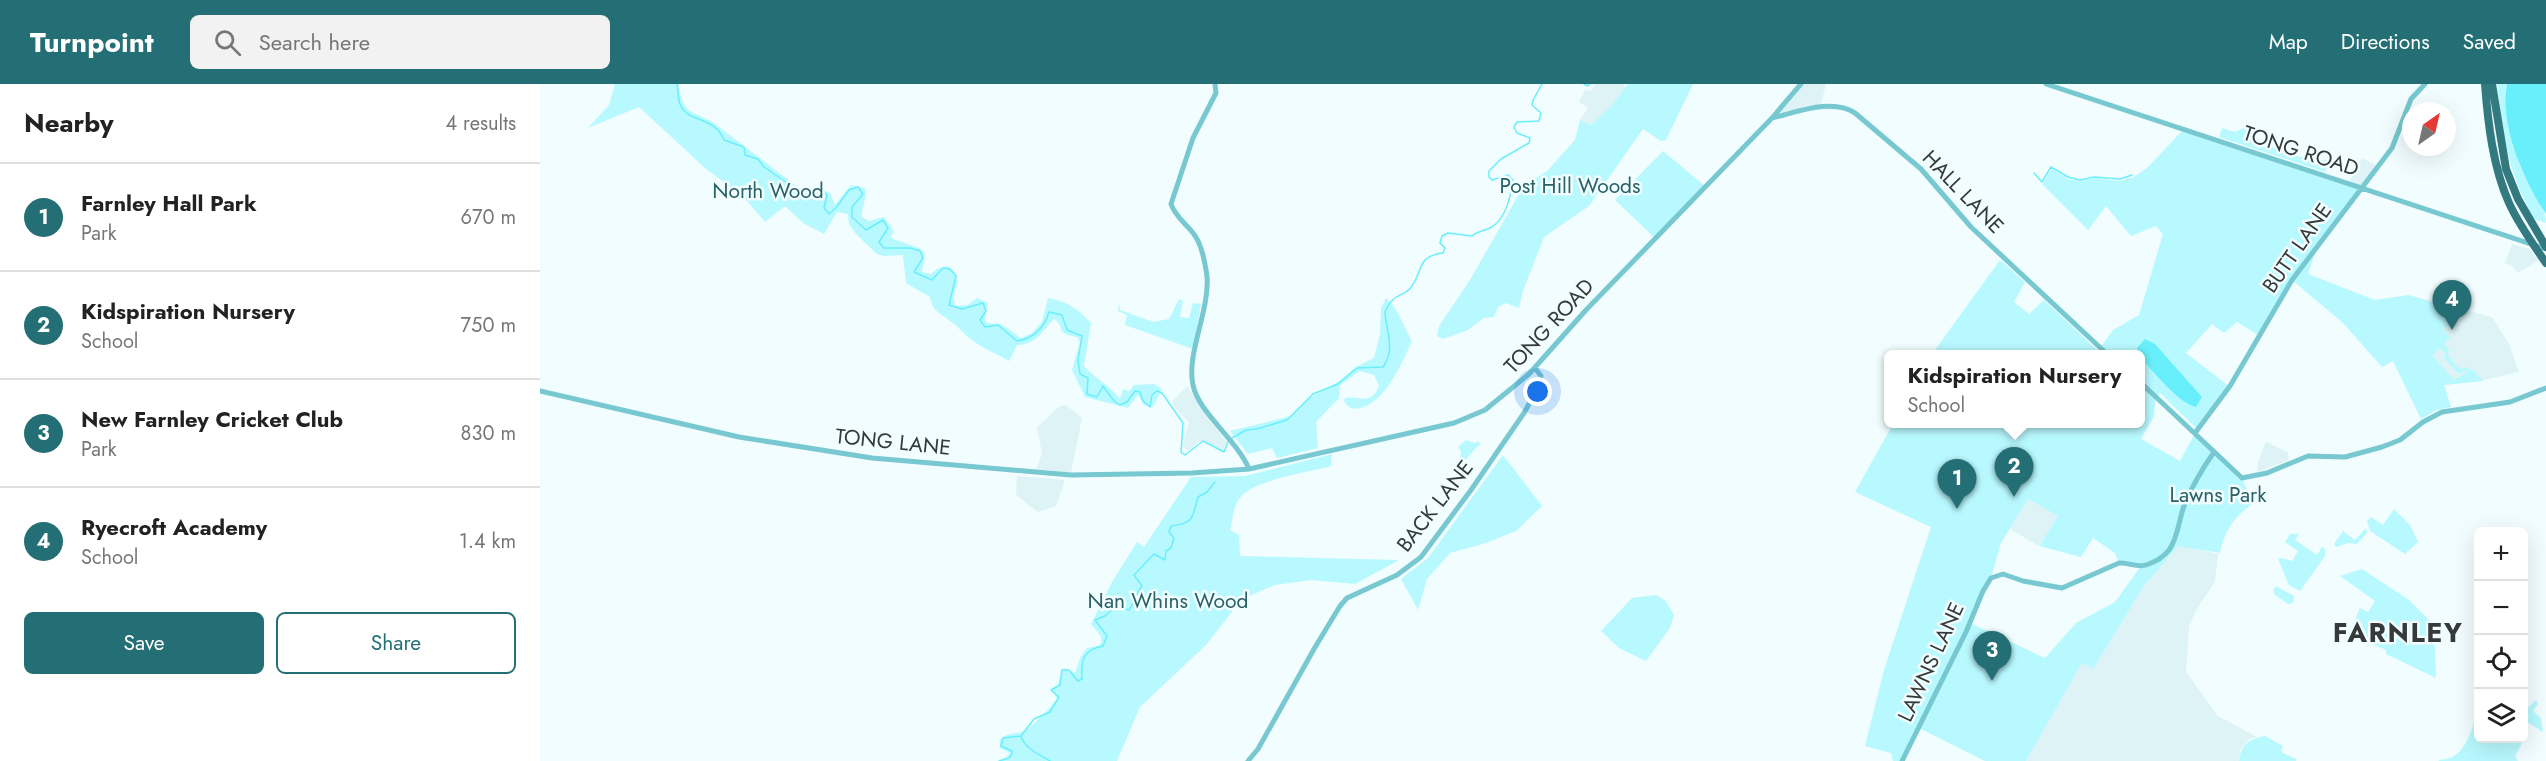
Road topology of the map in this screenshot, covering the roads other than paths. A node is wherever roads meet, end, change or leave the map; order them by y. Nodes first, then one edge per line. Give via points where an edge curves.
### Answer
1 (1215, 84) edge
2 (1801, 84) edge
3 (2046, 84) edge
4 (2425, 84) edge
5 (2485, 84) edge
6 (2492, 84) edge
7 (1772, 118) junction
8 (2363, 189) junction
9 (2533, 226) junction
10 (2524, 240) junction
11 (2546, 248) edge
12 (2546, 263) edge
13 (2103, 350) edge
14 (1535, 368) junction
15 (2145, 387) edge
16 (2546, 388) edge
17 (540, 391) edge
18 (2195, 433) junction
19 (2214, 452) junction
20 (1249, 469) junction
21 (1248, 761) edge
22 (1902, 761) edge

1 - 20 street via 1216,93 1190,145 1172,204 1196,237 1207,278 1193,387
2 - 7 street, TONG ROAD
3 - 8 street, TONG ROAD
4 - 8 street, BUTT LANE via 2412,99 2392,148
5 - 10 highway via 2498,172
6 - 9 highway via 2506,169
7 - 13 street, HALL LANE via 1831,106 1855,113 1921,169 1971,227
7 - 14 street, TONG ROAD
8 - 10 street, TONG ROAD
8 - 18 street, BUTT LANE via 2292,280 2230,387
9 - 10 highway
9 - 11 highway
10 - 11 street, TONG ROAD
10 - 12 highway
14 - 20 street, TONG ROAD via 1485,410 1454,423
14 - 21 street, BACK LANE via 1541,376 1540,384 1524,413 1458,507 1421,557 1408,568 1347,598 1340,606
15 - 18 street
16 - 19 street via 2510,402 2442,412 2400,440 2382,447 2345,457 2299,458 2267,473 2242,478
17 - 20 street, TONG LANE via 740,437 924,464 1071,475
18 - 19 street
19 - 22 street, LAWNS LANE via 2185,503 2172,545 2156,561 2141,566 2119,562 2061,588 2003,574 1991,578

